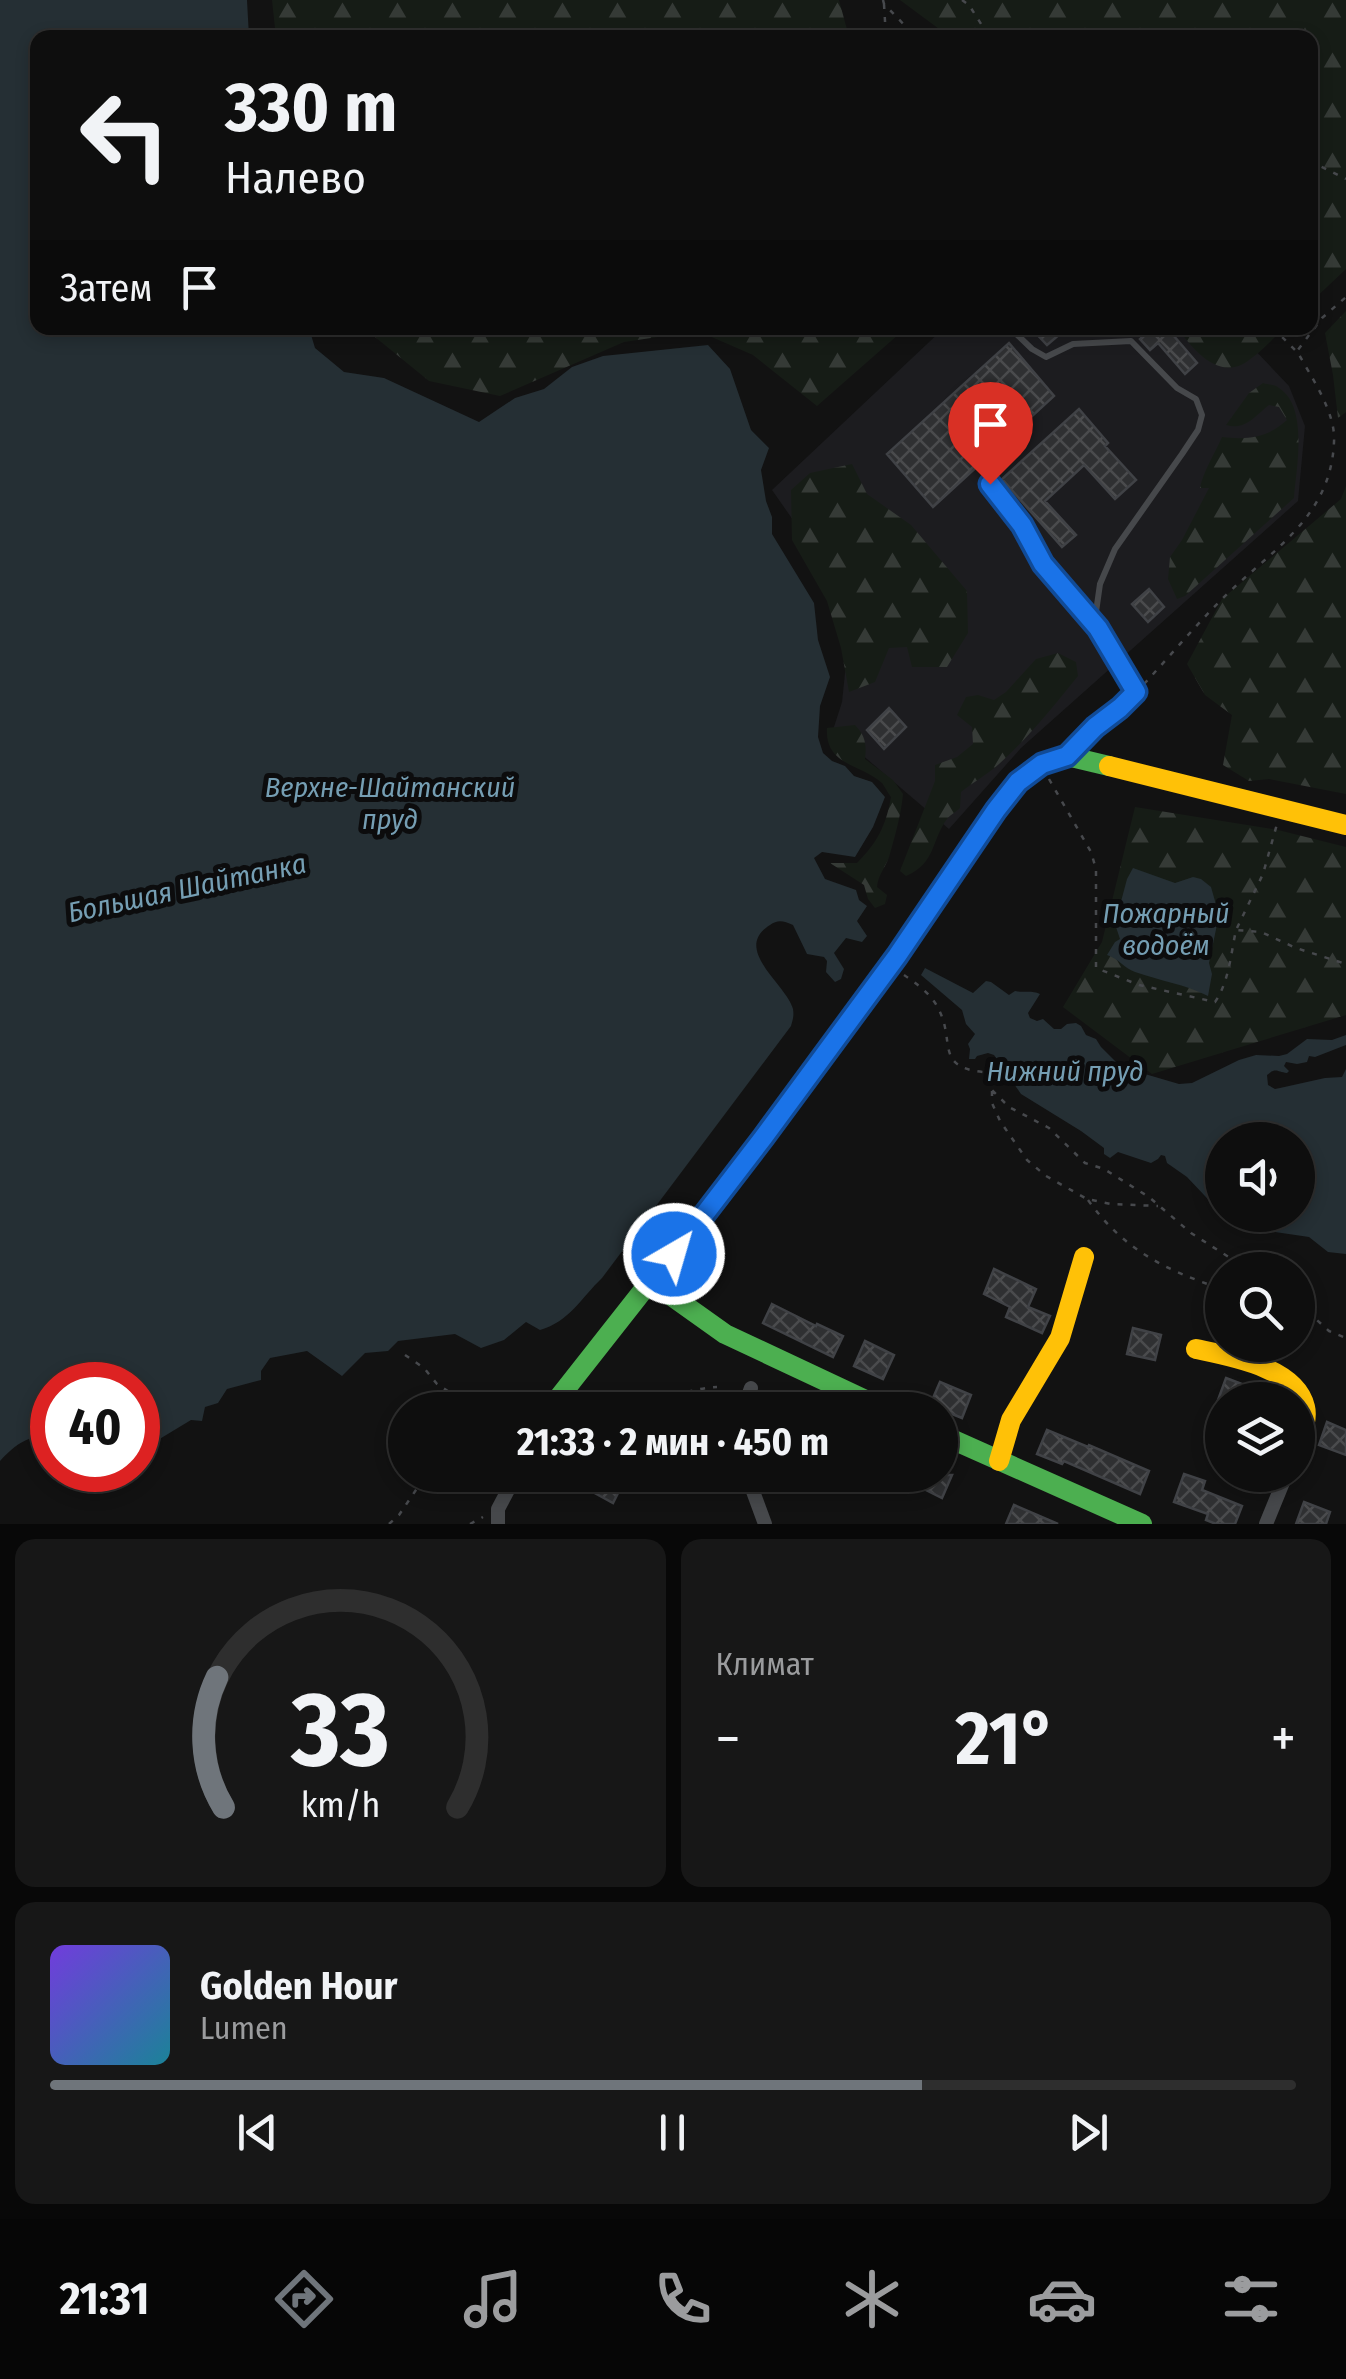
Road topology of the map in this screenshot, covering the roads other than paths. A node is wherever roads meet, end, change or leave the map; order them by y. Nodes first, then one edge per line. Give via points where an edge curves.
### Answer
1 (1017, 335) edge
2 (990, 484) dead end
3 (1098, 628) junction
4 (1067, 756) junction
5 (1346, 825) edge
6 (1084, 1257) dead end
7 (652, 1282) junction
8 (1196, 1348) dead end
9 (1290, 1382) edge
10 (751, 1388) dead end
11 (563, 1392) edge
12 (750, 1392) edge
13 (849, 1392) edge
14 (958, 1442) edge
15 (999, 1461) junction
16 (507, 1492) edge
17 (753, 1492) edge
18 (1279, 1492) edge
19 (498, 1524) edge
20 (765, 1524) edge
21 (1142, 1524) edge
22 (1266, 1524) edge

1 - 3 lane via 1046,357 1074,344 1131,342 1196,400 1202,415 1115,549 1100,584
2 - 3 lane via 1043,564
3 - 4 lane via 1136,692
4 - 5 street
4 - 7 street via 1018,782 886,972
6 - 15 street via 1060,1338 1011,1420
7 - 11 street
7 - 13 street via 725,1334
8 - 9 street via 1260,1365
10 - 12 street
14 - 15 street
15 - 21 street
16 - 19 street
17 - 20 street
18 - 22 street

